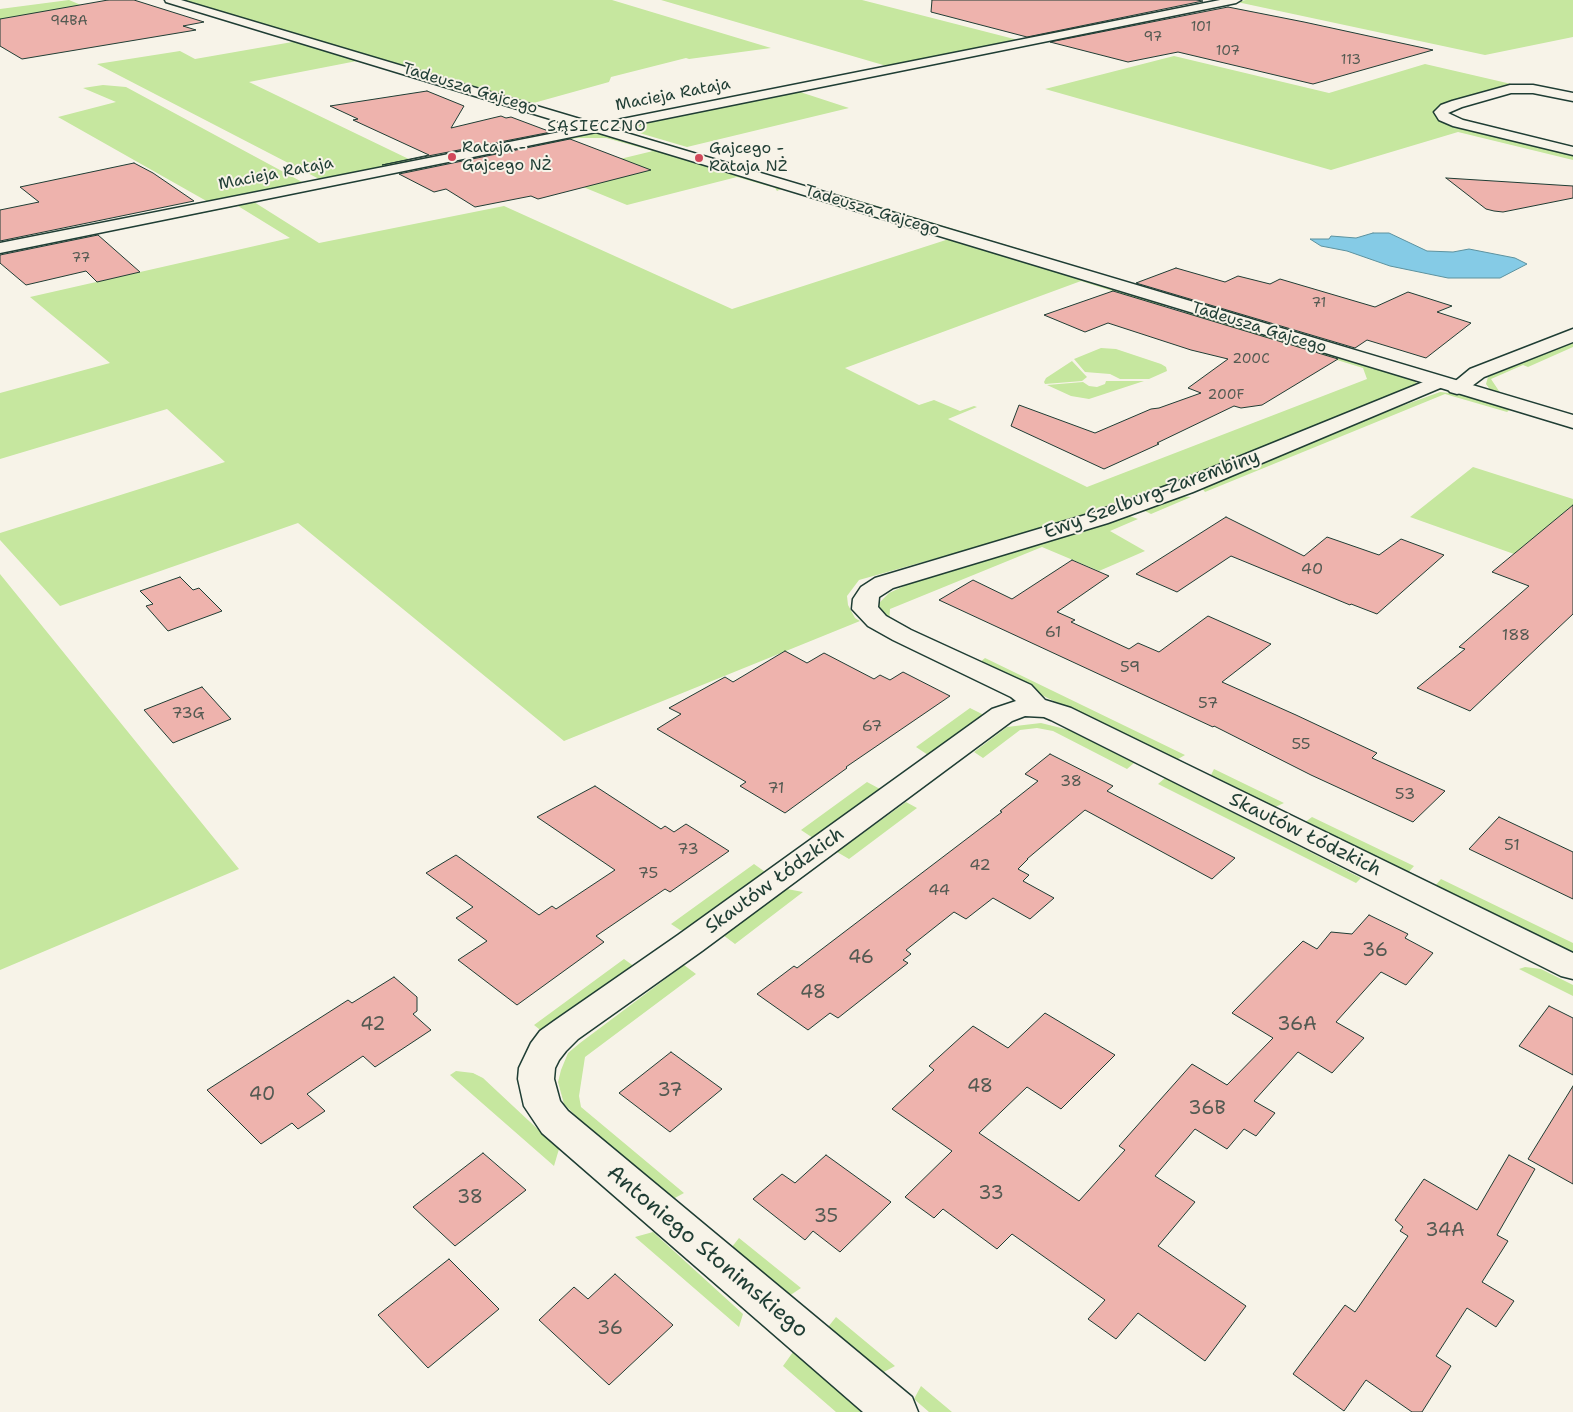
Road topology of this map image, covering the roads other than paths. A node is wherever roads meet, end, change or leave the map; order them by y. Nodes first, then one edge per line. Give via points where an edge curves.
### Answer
1 (170, 0) edge
2 (1236, 0) edge
3 (1573, 97) edge
4 (598, 128) junction
5 (1573, 151) edge
6 (0, 248) edge
7 (1573, 335) edge
8 (1448, 385) junction
9 (1573, 422) edge
10 (1036, 708) junction
11 (1573, 967) edge
12 (536, 1079) joint
13 (896, 1412) edge

1 - 4 street, Tadeusza Gajcego
2 - 4 street, Macieja Rataja
3 - 5 street via 1510,88 1441,112 1458,123
4 - 6 street, Macieja Rataja
4 - 8 street, Tadeusza Gajcego
7 - 8 street, Ewy Szelburg-Zarembiny
8 - 9 street, Tadeusza Gajcego
8 - 10 street, Ewy Szelburg-Zarembiny via 1100,518 884,583 865,599 869,616 881,624 1021,691
10 - 11 street, Skautów Łódzkich via 1061,714
10 - 12 street, Skautów Łódzkich via 1002,714 690,944 566,1030 544,1053
12 - 13 street, Antoniego Słonimskiego via 543,1106 555,1122

